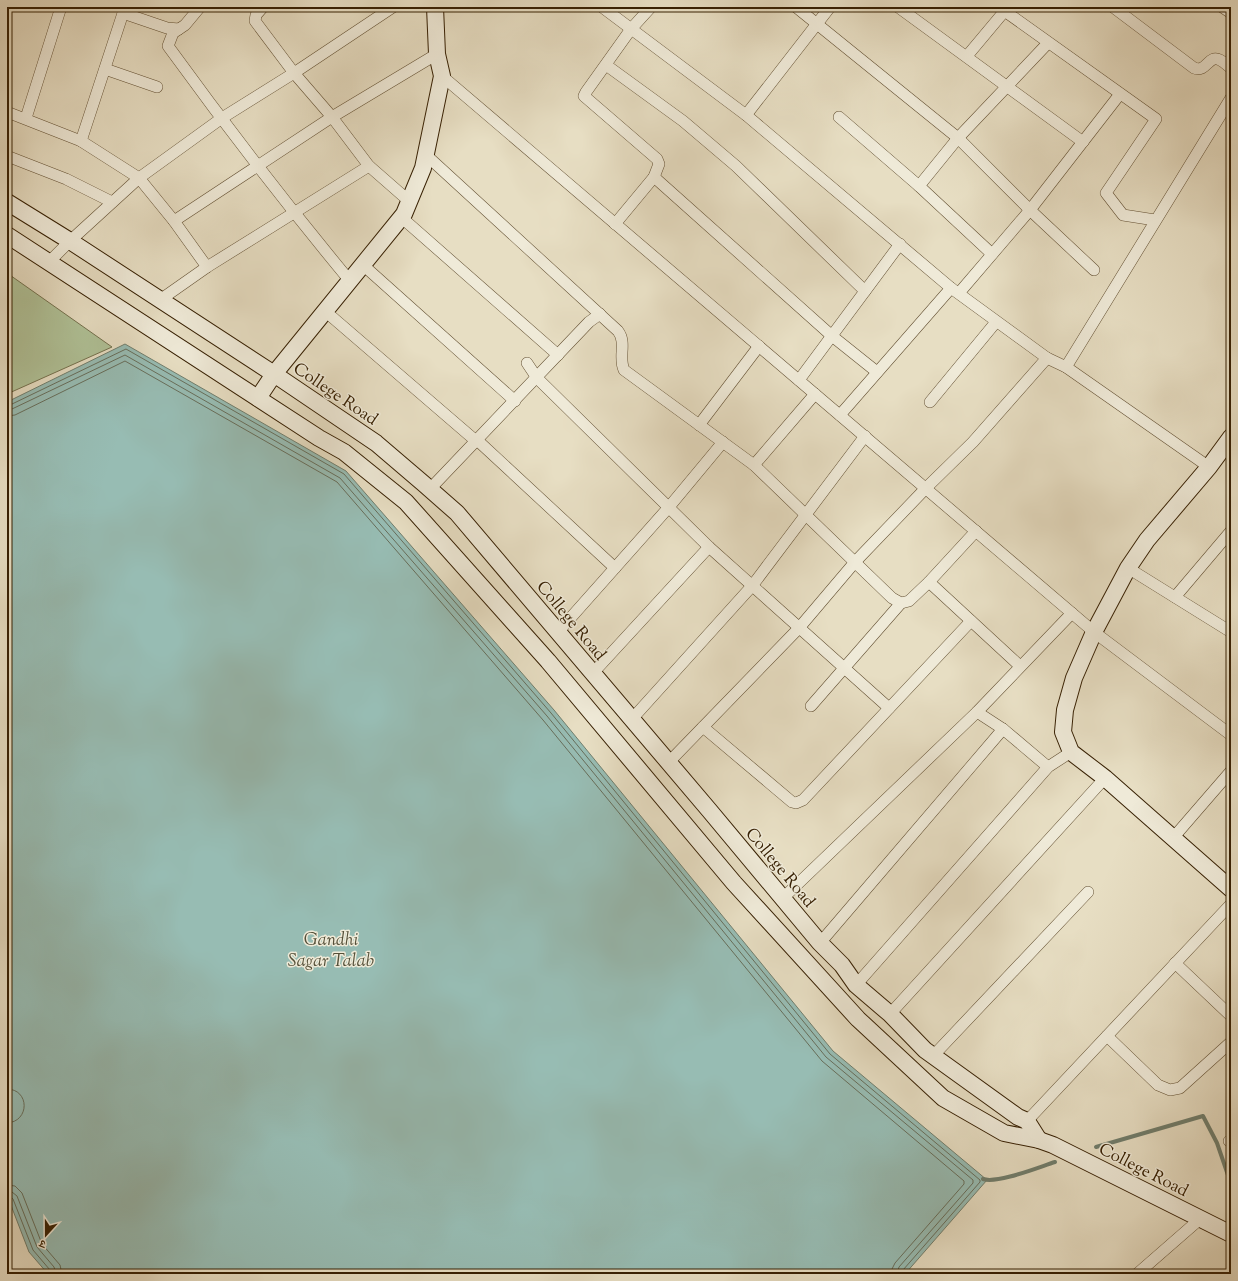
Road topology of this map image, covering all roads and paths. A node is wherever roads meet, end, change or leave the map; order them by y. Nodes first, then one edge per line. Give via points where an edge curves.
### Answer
1 (61, 7) edge
2 (200, 7) edge
3 (263, 7) edge
4 (393, 7) edge
5 (435, 7) edge
6 (602, 7) edge
7 (651, 7) edge
8 (796, 7) edge
9 (830, 7) edge
10 (898, 7) edge
11 (1114, 7) edge
12 (1222, 7) edge
13 (1004, 8) edge
14 (124, 10) edge
15 (1231, 13) edge
16 (817, 24) junction
17 (180, 29) junction
18 (631, 29) junction
19 (1048, 43) junction
20 (437, 54) junction
21 (967, 56) junction
22 (606, 65) junction
23 (1231, 68) edge
24 (104, 69) junction
25 (294, 73) junction
26 (442, 76) junction
27 (1007, 86) junction
28 (157, 87) dead end
29 (1120, 94) junction
30 (1231, 98) edge
31 (7, 112) edge
32 (746, 115) junction
33 (332, 117) junction
34 (839, 117) dead end
35 (26, 118) junction
36 (222, 118) junction
37 (958, 138) junction
38 (81, 141) junction
39 (1083, 142) junction
40 (426, 155) junction
41 (7, 156) edge
42 (258, 166) junction
43 (369, 166) junction
44 (654, 177) junction
45 (139, 178) junction
46 (919, 186) junction
47 (409, 201) junction
48 (7, 202) edge
49 (112, 202) junction
50 (1030, 210) junction
51 (294, 213) junction
52 (401, 218) junction
53 (1155, 220) junction
54 (174, 221) junction
55 (616, 224) junction
56 (7, 235) edge
57 (70, 241) junction
58 (900, 244) junction
59 (992, 254) junction
60 (49, 262) junction
61 (363, 265) junction
62 (207, 267) junction
63 (1094, 270) dead end
64 (350, 282) junction
65 (955, 290) junction
66 (865, 291) junction
67 (160, 300) junction
68 (600, 314) junction
69 (332, 316) dead end
70 (996, 322) junction
71 (832, 336) junction
72 (759, 346) junction
73 (558, 355) junction
74 (1047, 358) junction
75 (527, 363) dead end
76 (1066, 367) junction
77 (877, 372) junction
78 (274, 374) junction
79 (537, 378) junction
80 (799, 380) junction
81 (816, 394) junction
82 (258, 398) junction
83 (515, 401) junction
84 (930, 402) dead end
85 (840, 415) junction
86 (699, 425) junction
87 (865, 436) junction
88 (1231, 437) edge
89 (477, 440) junction
90 (723, 442) junction
91 (754, 465) junction
92 (1209, 467) junction
93 (926, 488) junction
94 (430, 489) junction
95 (669, 507) junction
96 (806, 515) junction
97 (976, 531) junction
98 (1231, 531) edge
99 (709, 547) junction
100 (855, 562) junction
101 (615, 568) junction
102 (1128, 568) junction
103 (929, 582) junction
104 (752, 586) junction
105 (1175, 597) junction
106 (901, 604) junction
107 (1072, 613) junction
108 (971, 621) junction
109 (799, 628) junction
110 (558, 632) junction
111 (1094, 632) junction
112 (1231, 632) edge
113 (1020, 666) junction
114 (844, 669) junction
115 (593, 673) junction
116 (811, 706) dead end
117 (889, 708) junction
118 (976, 712) junction
119 (632, 719) junction
120 (703, 727) junction
121 (1003, 729) junction
122 (1231, 735) edge
123 (1071, 752) junction
124 (669, 762) junction
125 (1048, 767) junction
126 (1231, 772) edge
127 (1105, 778) junction
128 (1173, 838) junction
129 (1231, 889) edge
130 (1088, 892) dead end
131 (782, 899) junction
132 (1231, 904) edge
133 (820, 943) junction
134 (1175, 963) junction
135 (856, 985) junction
136 (890, 1014) junction
137 (1231, 1016) edge
138 (1107, 1036) junction
139 (1231, 1042) edge
140 (933, 1056) junction
141 (1027, 1121) junction
142 (1039, 1140) junction
143 (1200, 1219) junction
144 (1231, 1234) edge
145 (1137, 1274) edge

1 - 35 street
2 - 17 street
3 - 25 street via 256,15 255,21
4 - 25 street
5 - 20 main road
6 - 18 street
7 - 18 street
8 - 16 street
9 - 16 street
10 - 21 street
11 - 23 street via 1194,68 1202,69 1215,59
12 - 15 street
13 - 19 street
13 - 21 street
14 - 17 street via 167,28
14 - 24 street
16 - 32 street
16 - 37 street
17 - 36 street via 173,33 168,46
18 - 22 street
18 - 32 street
19 - 27 street
19 - 29 street
20 - 26 main road
20 - 33 street
21 - 27 street
22 - 44 street via 584,96 657,159 659,164
22 - 66 street via 683,121 736,166
24 - 28 street
24 - 38 street
25 - 33 street
25 - 36 street
26 - 40 main road
26 - 55 street
27 - 37 street
27 - 39 street
29 - 39 street
29 - 53 street via 1156,119 1106,193 1123,214
30 - 53 street
31 - 35 street
32 - 58 street
33 - 42 street
33 - 43 street
34 - 46 street
35 - 38 street
36 - 42 street
36 - 45 street
37 - 46 street
37 - 50 street
38 - 45 street
39 - 50 street
40 - 47 main road
40 - 68 street
41 - 49 street via 66,179
42 - 51 street
42 - 54 street
43 - 47 street
43 - 51 street
44 - 55 street
44 - 71 street
45 - 49 street
45 - 54 street
46 - 59 street
47 - 52 main road
48 - 57 main road, College Road
49 - 57 street
50 - 59 street
50 - 63 street
51 - 62 street
51 - 64 street
52 - 61 main road
52 - 73 street
53 - 76 street
54 - 62 street
55 - 72 street
56 - 60 main road, College Road
57 - 60 street
57 - 67 main road, College Road
58 - 65 street
58 - 66 street
59 - 65 street
60 - 82 main road, College Road
61 - 64 main road
61 - 83 street
62 - 67 street
64 - 78 main road
65 - 70 street
65 - 77 street
66 - 71 street
67 - 78 main road, College Road
68 - 73 street
68 - 86 street via 621,334 621,364 624,370
69 - 89 street
70 - 74 street
70 - 84 street
71 - 77 street
71 - 80 street
72 - 80 street
72 - 86 street
73 - 79 street
74 - 76 street
74 - 93 street via 973,442
75 - 79 street
76 - 92 street
77 - 85 street
78 - 82 main road
78 - 94 main road, College Road via 376,443
79 - 83 street
79 - 95 street
80 - 81 street
81 - 85 street
81 - 91 street
82 - 142 main road, College Road via 344,452 406,502 548,661 734,883 858,1018 943,1098 1004,1133
83 - 89 street
85 - 87 street
86 - 90 street
87 - 93 street
87 - 96 street
88 - 92 main road
89 - 94 street
89 - 101 street
90 - 91 street
90 - 95 street
91 - 96 street
92 - 102 main road via 1147,540
93 - 97 street
93 - 100 street
94 - 110 main road, College Road via 457,513
95 - 99 street
95 - 101 street
96 - 100 street
96 - 104 street
97 - 103 street
97 - 107 street
98 - 105 street
99 - 104 street
99 - 115 street
100 - 106 street
100 - 109 street
101 - 110 street
102 - 105 street
102 - 111 main road
103 - 106 street via 909,601
103 - 108 street
104 - 109 street
104 - 119 street
105 - 112 street
106 - 114 street
107 - 111 street
107 - 113 street
108 - 113 street
108 - 117 street
109 - 114 street
109 - 120 street
110 - 115 main road, College Road
111 - 122 street
111 - 123 main road via 1074,678 1065,710 1063,732
113 - 118 street
114 - 116 street
114 - 117 street
115 - 119 main road, College Road
117 - 120 street via 803,800 796,803
118 - 121 street
118 - 131 street
119 - 124 main road, College Road
120 - 124 street
121 - 125 street
121 - 133 street
123 - 125 street
123 - 127 main road
124 - 131 main road, College Road
125 - 135 street
126 - 128 street
127 - 128 main road
127 - 136 street
128 - 129 main road
130 - 140 street
131 - 133 main road, College Road
132 - 134 street
133 - 135 main road, College Road via 842,965
134 - 137 street
134 - 138 street
135 - 136 main road, College Road
136 - 140 main road, College Road
138 - 139 street via 1158,1085 1170,1090 1180,1088
138 - 141 street
140 - 141 main road, College Road
141 - 142 main road, College Road
142 - 143 main road, College Road
143 - 144 main road, College Road
143 - 145 street

